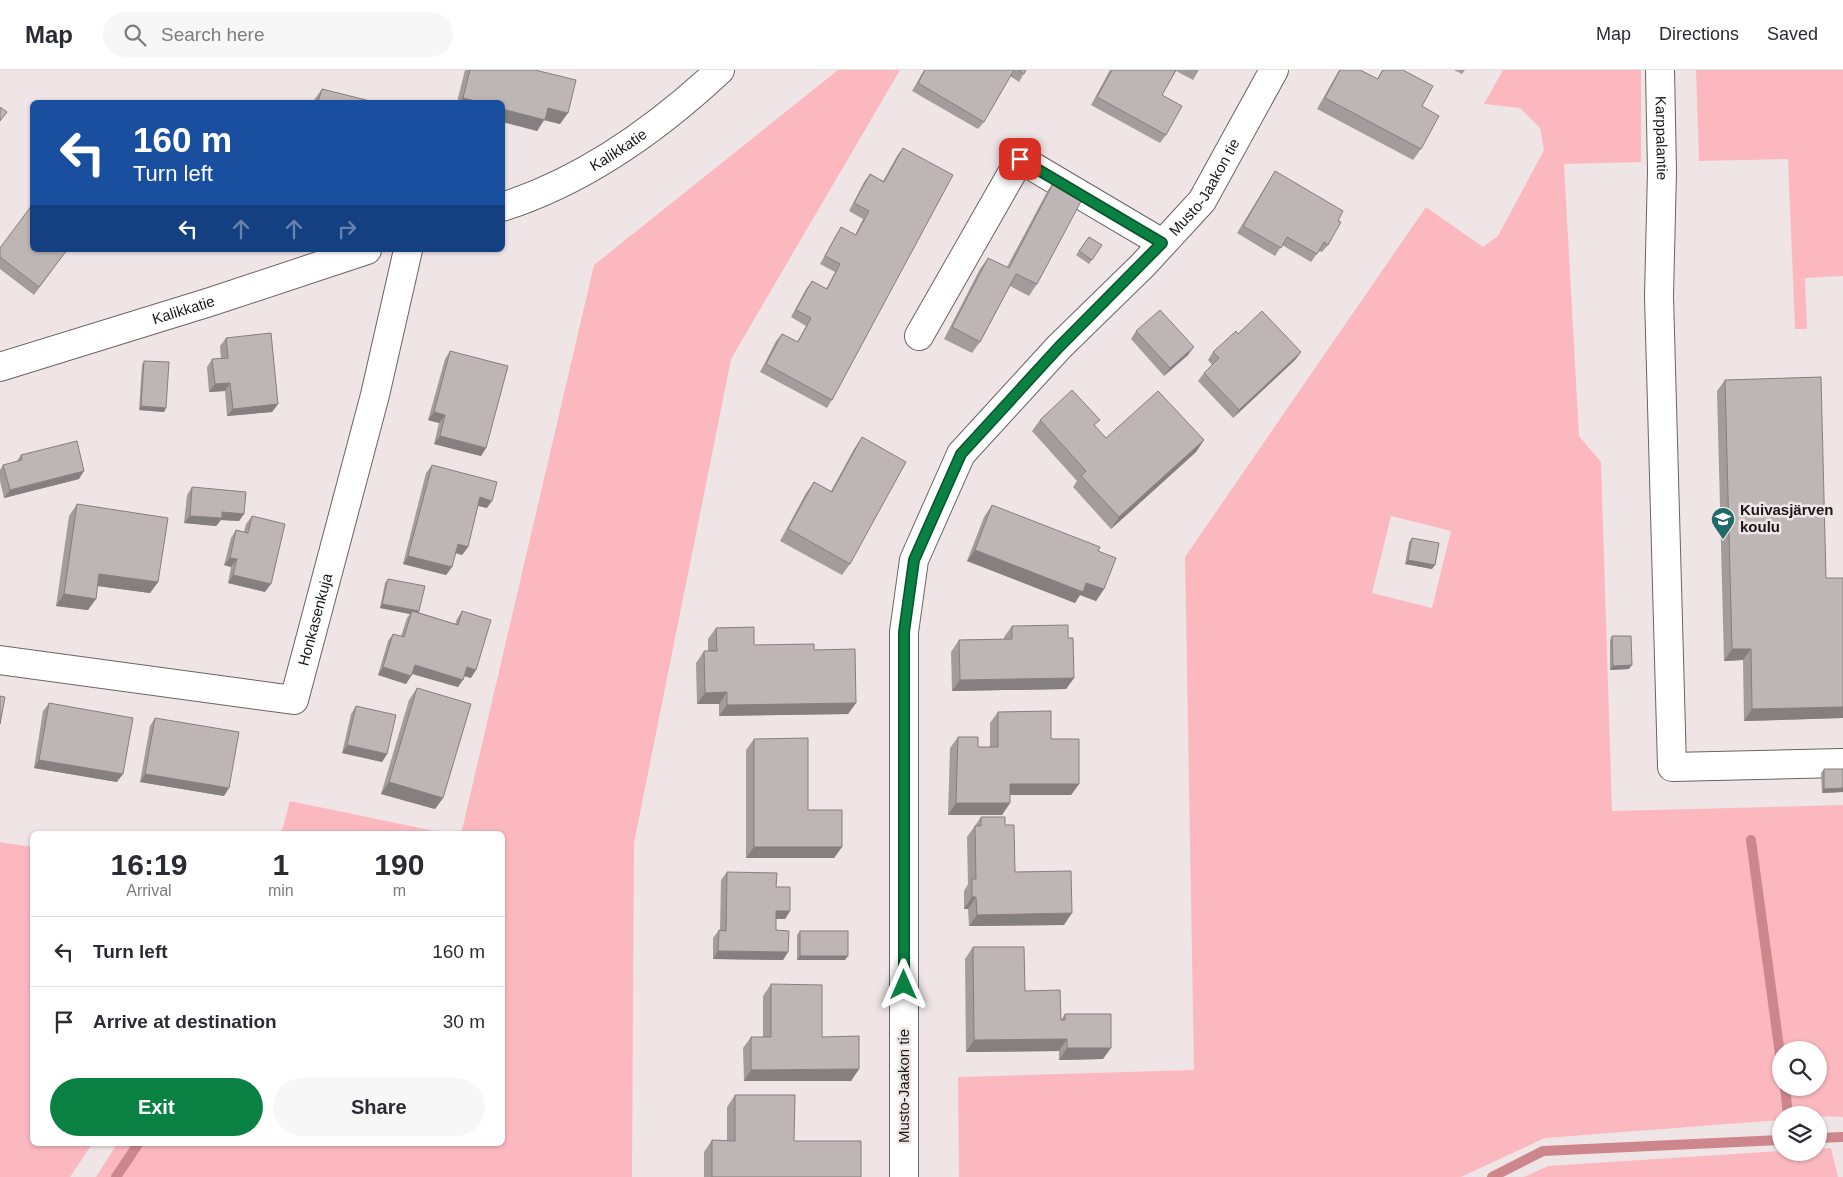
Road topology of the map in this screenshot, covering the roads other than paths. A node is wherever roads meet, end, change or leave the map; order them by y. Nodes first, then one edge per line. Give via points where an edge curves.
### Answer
1 (720, 70) edge
2 (1274, 70) edge
3 (1660, 70) edge
4 (505, 206) edge
5 (1162, 243) junction
6 (361, 252) edge
7 (408, 252) edge
8 (919, 336) dead end
9 (0, 367) edge
10 (0, 660) edge
11 (1841, 763) dead end
12 (904, 1177) edge

1 - 4 street, Kalikkatie via 686,102 604,161 529,199
2 - 5 street, Musto-Jaakon tie via 1202,200
3 - 11 street, Karppalantie via 1659,296 1672,767
5 - 8 street via 1020,159
5 - 12 street, Musto-Jaakon tie via 1059,347 961,454 914,560 904,632
6 - 9 street, Kalikkatie
7 - 10 street, Honkasenkuja via 375,395 294,700

